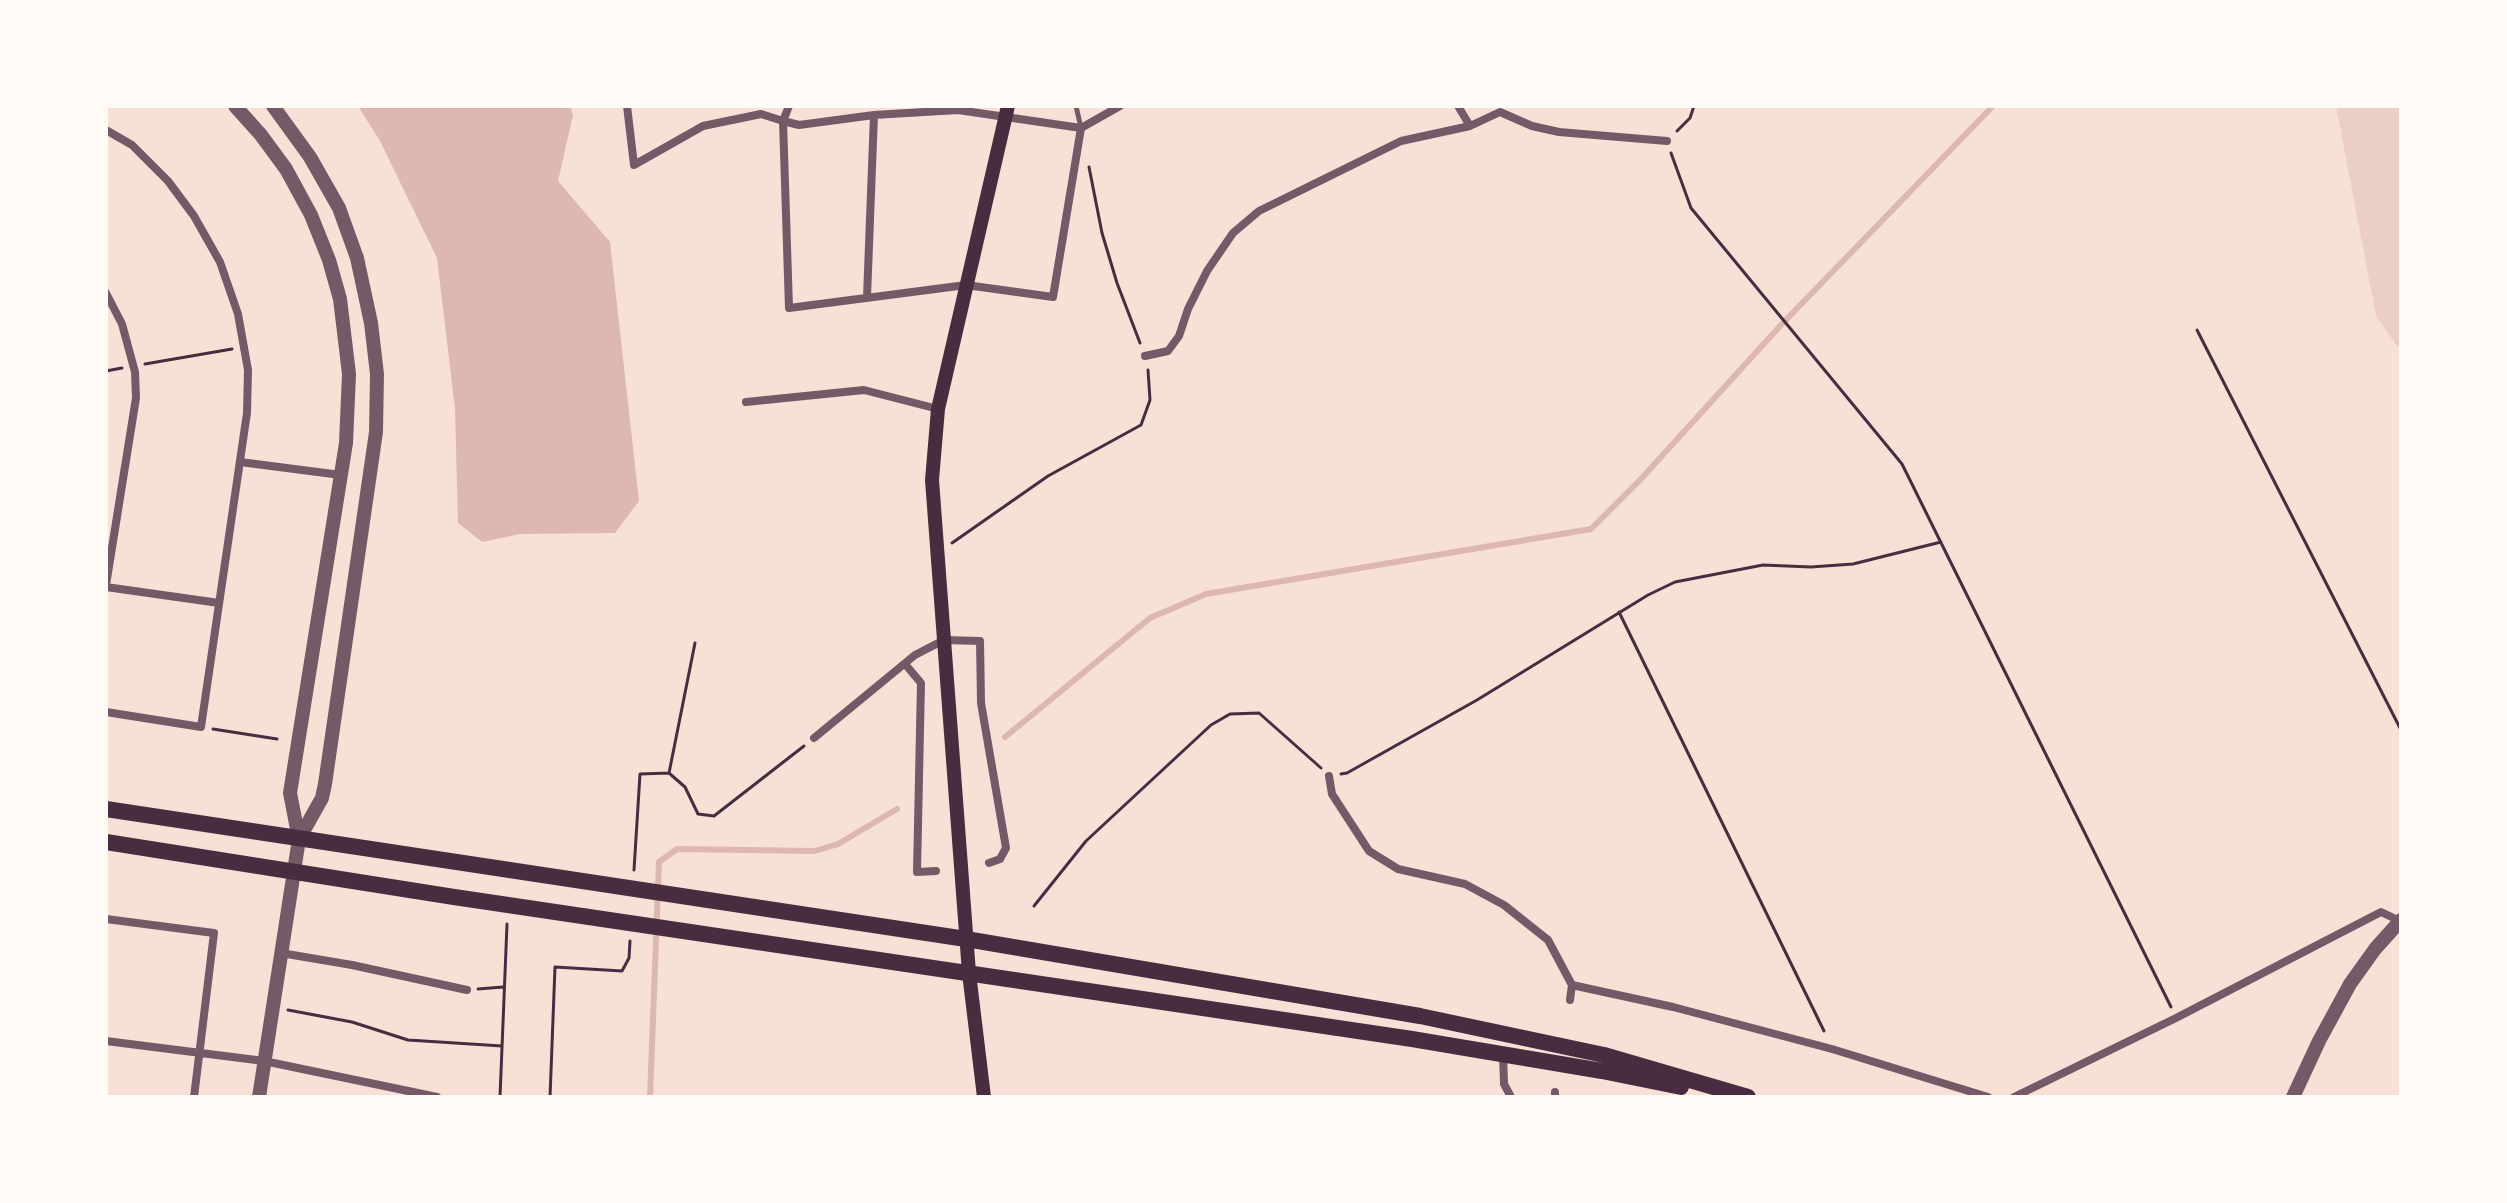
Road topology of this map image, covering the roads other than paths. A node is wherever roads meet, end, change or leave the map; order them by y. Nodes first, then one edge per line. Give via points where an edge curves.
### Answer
1 (235, 106) edge
2 (273, 106) edge
3 (627, 106) edge
4 (789, 106) edge
5 (1076, 106) edge
6 (1120, 106) edge
7 (1458, 106) edge
8 (926, 109) edge
9 (1503, 109) edge
10 (1007, 111) edge
11 (874, 115) junction
12 (783, 121) junction
13 (1470, 126) junction
14 (1081, 128) junction
15 (106, 130) edge
16 (1667, 141) road end
17 (966, 285) junction
18 (106, 293) edge
19 (867, 297) junction
20 (1145, 356) road end
21 (746, 402) dead end
22 (938, 409) junction
23 (240, 462) junction
24 (341, 475) junction
25 (106, 586) edge
26 (219, 603) junction
27 (944, 640) junction
28 (905, 664) junction
29 (106, 712) edge
30 (814, 738) road end
31 (1329, 776) road end
32 (106, 809) edge
33 (299, 839) junction
34 (106, 842) edge
35 (989, 863) dead end
36 (294, 870) junction
37 (936, 871) dead end
38 (106, 919) edge
39 (2400, 920) edge
40 (966, 939) junction
41 (281, 953) junction
42 (969, 973) junction
43 (1572, 985) junction
44 (467, 990) road end
45 (1570, 1000) dead end
46 (106, 1041) edge
47 (198, 1052) junction
48 (1503, 1053) junction
49 (264, 1061) junction
50 (194, 1097) edge
51 (259, 1097) edge
52 (437, 1097) edge
53 (984, 1097) edge
54 (1511, 1097) edge
55 (1727, 1097) edge
56 (1748, 1097) edge
57 (1988, 1097) edge
58 (2014, 1097) edge
59 (2293, 1097) edge

1 - 24 street via 286,169 329,260 340,299 349,374
2 - 33 street via 339,208 360,271 377,374 376,432 325,784
3 - 12 street via 634,165 703,126 761,114
4 - 12 street
5 - 14 lane
6 - 14 street
7 - 13 street
8 - 10 street
8 - 11 street
9 - 13 street
9 - 16 street via 1532,126 1559,132
10 - 14 street
10 - 17 main road
11 - 12 street via 799,125
11 - 19 street
12 - 19 street via 789,308
13 - 20 street via 1401,141 1259,211 1233,233 1207,271 1168,351
14 - 17 street via 1053,297
15 - 23 street via 132,145 168,181 220,262 238,314 248,370
17 - 19 street
17 - 22 main road
18 - 25 street via 122,324 136,398
21 - 22 street via 864,390
22 - 27 main road via 932,480
23 - 24 street
23 - 26 street
24 - 33 street via 290,793
25 - 26 street
26 - 29 street via 201,727
27 - 28 street
27 - 35 street via 980,641 981,703 1006,848 1000,859
27 - 40 main road
28 - 30 street
28 - 37 street via 921,683 917,872
31 - 43 street via 1332,794 1369,851 1398,869 1465,884 1504,905 1548,940
32 - 33 main road
33 - 36 street
33 - 40 main road
34 - 36 main road
36 - 41 street
36 - 42 main road
38 - 47 street via 214,933
39 - 58 street via 2381,912
39 - 59 street via 2350,984
40 - 42 main road
40 - 56 main road via 1420,1016 1604,1055
41 - 44 street
41 - 49 street
42 - 48 main road
42 - 53 main road
43 - 45 street
43 - 57 street via 1832,1049
46 - 47 street
47 - 49 street
47 - 50 street
48 - 54 street via 1504,1084
48 - 55 main road
49 - 51 street
49 - 52 street

